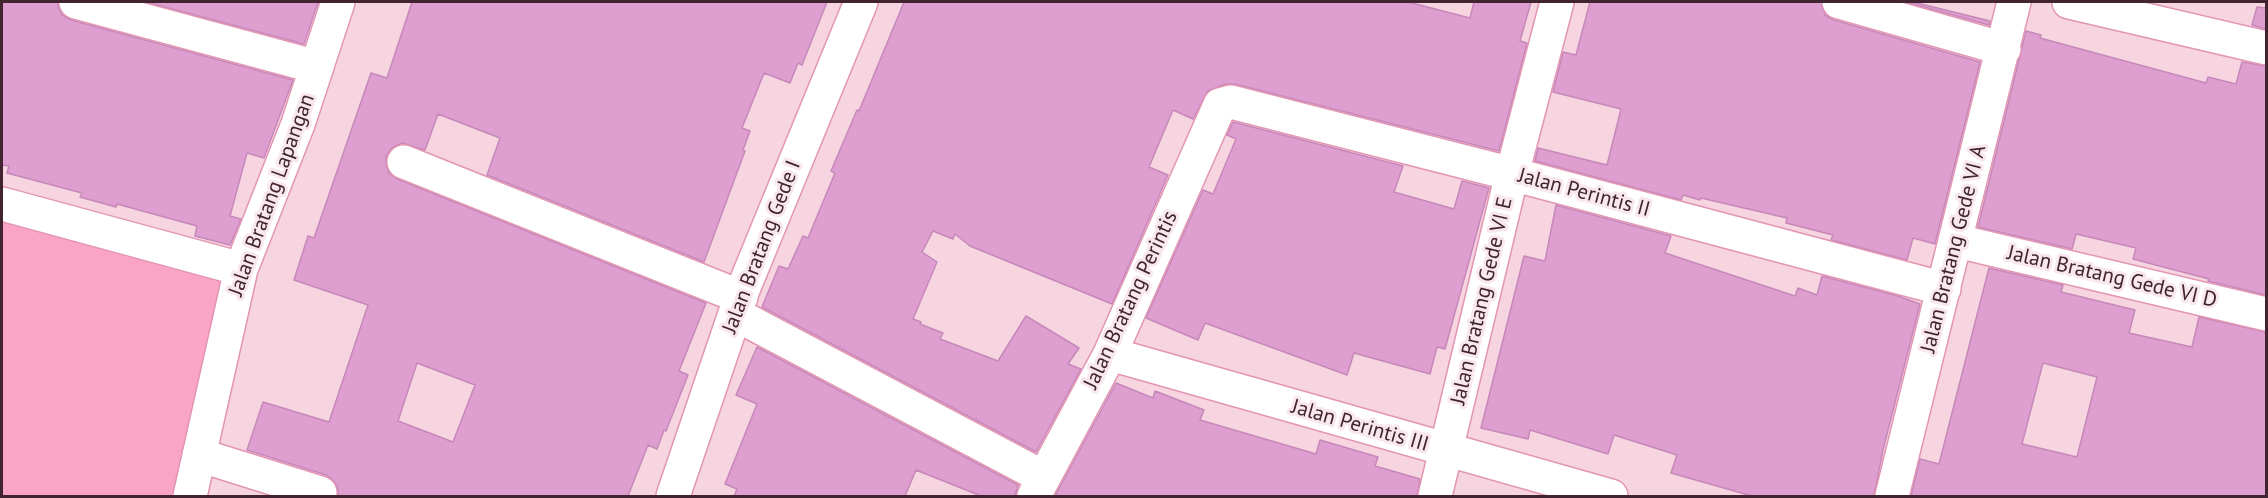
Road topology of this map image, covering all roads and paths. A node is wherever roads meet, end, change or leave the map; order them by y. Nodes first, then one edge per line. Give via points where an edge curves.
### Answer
1 (76, 2) edge
2 (338, 2) edge
3 (861, 2) edge
4 (1557, 2) edge
5 (1839, 2) edge
6 (2014, 2) edge
7 (2069, 2) edge
8 (2266, 48) edge
9 (2004, 49) junction
10 (316, 67) junction
11 (1224, 103) joint
12 (404, 162) dead end
13 (1512, 174) junction
14 (2, 204) edge
15 (1957, 240) junction
16 (241, 269) junction
17 (1944, 289) junction
18 (738, 305) junction
19 (2266, 314) edge
20 (1110, 354) junction
21 (1447, 451) junction
22 (199, 455) junction
23 (1038, 487) edge
24 (320, 493) dead end
25 (190, 496) edge
26 (673, 496) edge
27 (1435, 496) edge
28 (1611, 496) edge
29 (1893, 496) edge

1 - 10 street
2 - 10 street, Jalan Bratang Lapangan
3 - 18 street, Jalan Bratang Gede I
4 - 13 street, Jalan Bratang Gede VI E
5 - 9 street
6 - 9 street, Jalan Bratang Gede VI A
7 - 8 street
9 - 15 street, Jalan Bratang Gede VI A
10 - 16 street, Jalan Bratang Lapangan
11 - 13 street, Jalan Perintis II
11 - 20 street, Jalan Bratang Perintis
12 - 18 street
13 - 17 street, Jalan Perintis II
13 - 21 street, Jalan Bratang Gede VI E
14 - 16 street
15 - 17 street, Jalan Bratang Gede VI A
15 - 19 street, Jalan Bratang Gede VI D
16 - 22 street, Jalan Bratang Lapangan
17 - 29 street, Jalan Bratang Gede VI A
18 - 23 street
18 - 26 street, Jalan Bratang Gede I
20 - 21 street, Jalan Perintis III
20 - 23 street, Jalan Bratang Perintis
21 - 27 street, Jalan Bratang Gede VI E
21 - 28 street, Jalan Perintis III
22 - 24 street
22 - 25 street, Jalan Bratang Lapangan

